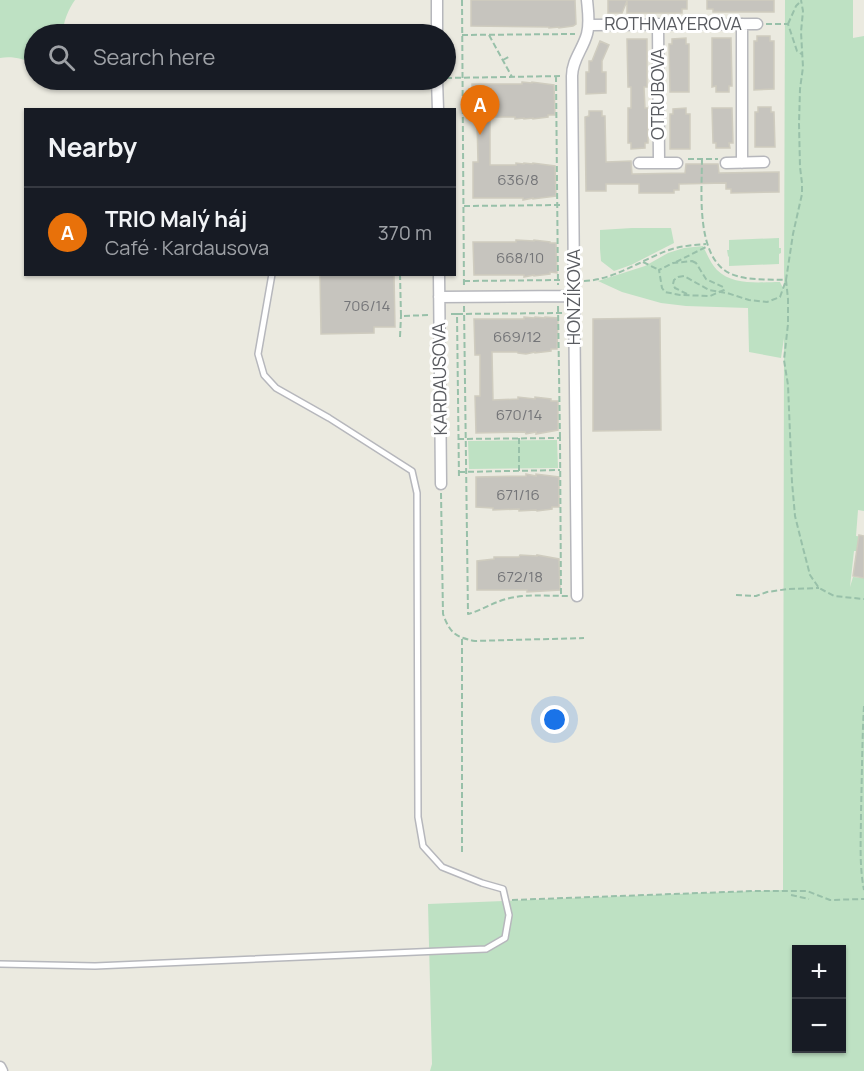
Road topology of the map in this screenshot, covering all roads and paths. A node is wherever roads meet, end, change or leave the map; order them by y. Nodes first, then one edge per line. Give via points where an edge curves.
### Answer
1 (437, 0) edge
2 (462, 0) edge
3 (587, 0) edge
4 (801, 0) edge
5 (437, 24) edge
6 (658, 24) junction
7 (742, 24) junction
8 (757, 24) joint
9 (788, 24) junction
10 (588, 29) junction
11 (462, 35) junction
12 (489, 35) junction
13 (803, 55) junction
14 (510, 56) dead end
15 (503, 60) junction
16 (556, 76) junction
17 (572, 76) junction
18 (512, 77) junction
19 (456, 78) edge
20 (462, 78) junction
21 (437, 90) edge
22 (438, 108) edge
23 (702, 159) junction
24 (764, 162) dead end
25 (639, 163) dead end
26 (659, 163) junction
27 (677, 163) joint
28 (726, 163) joint
29 (742, 163) junction
30 (573, 204) junction
31 (557, 205) junction
32 (464, 206) junction
33 (707, 245) junction
34 (643, 262) junction
35 (673, 263) junction
36 (659, 270) junction
37 (272, 276) edge
38 (400, 276) edge
39 (439, 276) edge
40 (558, 280) junction
41 (786, 280) junction
42 (464, 281) junction
43 (574, 281) junction
44 (718, 292) junction
45 (689, 295) junction
46 (558, 296) junction
47 (574, 296) junction
48 (439, 297) junction
49 (464, 297) junction
50 (558, 313) junction
51 (574, 313) junction
52 (447, 314) dead end
53 (457, 314) junction
54 (464, 314) junction
55 (431, 315) dead end
56 (401, 316) junction
57 (400, 337) dead end
58 (457, 353) junction
59 (465, 353) junction
60 (458, 400) junction
61 (465, 400) junction
62 (519, 438) junction
63 (560, 438) junction
64 (458, 439) junction
65 (466, 439) junction
66 (560, 470) junction
67 (466, 471) junction
68 (519, 471) junction
69 (459, 472) junction
70 (459, 479) dead end
71 (441, 484) joint
72 (819, 588) junction
73 (736, 595) dead end
74 (561, 596) junction
75 (577, 596) joint
76 (864, 599) edge
77 (584, 638) dead end
78 (462, 639) junction
79 (864, 706) edge
80 (462, 852) dead end
81 (864, 890) edge
82 (792, 895) dead end
83 (808, 899) dead end
84 (864, 899) edge
85 (506, 900) junction
86 (0, 964) edge

1 - 5 street
2 - 11 path
3 - 10 street, HONZÍKOVA
4 - 9 path
4 - 13 path
6 - 7 street, ROTHMAYEROVA
6 - 10 street, ROTHMAYEROVA
6 - 26 street, OTRUBOVA
7 - 8 street, ROTHMAYEROVA
7 - 29 street
8 - 9 path
9 - 13 path via 797,51
10 - 12 path
10 - 17 street, HONZÍKOVA
11 - 12 path
11 - 20 path
12 - 15 path
13 - 41 path via 799,124 802,194
14 - 15 path
15 - 18 path
16 - 17 path
16 - 18 path
16 - 31 path
17 - 30 street, HONZÍKOVA
18 - 20 path
19 - 20 path
20 - 32 path
21 - 22 street
23 - 27 path
23 - 28 path
23 - 33 path
24 - 29 street
25 - 26 street, OTRUBOVA
26 - 27 street, OTRUBOVA
28 - 29 street
30 - 31 path
30 - 43 street, HONZÍKOVA
31 - 32 path
31 - 40 path
32 - 42 path
33 - 34 path via 685,246
33 - 35 path
33 - 41 path via 714,259 730,273 753,279
34 - 36 path
34 - 43 path via 594,280
35 - 36 path
35 - 44 path via 696,263 706,279 723,287
36 - 45 path via 665,292
37 - 85 lane via 258,354 264,375 276,387 412,471 417,493 418,817 423,846 442,867 503,889
38 - 56 path
39 - 48 street, KARDAUSOVA
40 - 42 path
40 - 43 path
40 - 46 path
41 - 44 path via 780,297 767,302
41 - 72 path via 788,324 784,360 795,516 810,575
42 - 49 path
43 - 47 street, HONZÍKOVA
44 - 45 path via 710,296
44 - 45 path via 684,276 674,280 675,288
46 - 47 street
46 - 49 street
46 - 50 path
47 - 51 street, HONZÍKOVA
48 - 49 street
48 - 71 street, KARDAUSOVA
49 - 54 path
50 - 51 path
50 - 54 path
50 - 63 path
51 - 75 street, HONZÍKOVA
52 - 53 path
53 - 54 path
53 - 58 path
54 - 59 path
55 - 56 path
56 - 57 path
58 - 59 path
58 - 60 path
59 - 61 path
60 - 61 path
60 - 64 path
61 - 65 path
62 - 63 path
62 - 65 path
62 - 68 path
63 - 66 path
64 - 65 path
64 - 69 path
65 - 67 path
66 - 68 path
66 - 74 path
67 - 68 path
67 - 69 path
67 - 74 path via 468,614 523,595
69 - 70 path
71 - 78 path via 443,614 453,634
72 - 73 path
72 - 76 path via 834,596
74 - 75 path
77 - 78 path
78 - 80 path
79 - 81 path
82 - 83 path
84 - 85 path via 830,900 807,891 754,891
85 - 86 lane via 509,915 505,938 486,949 95,966

